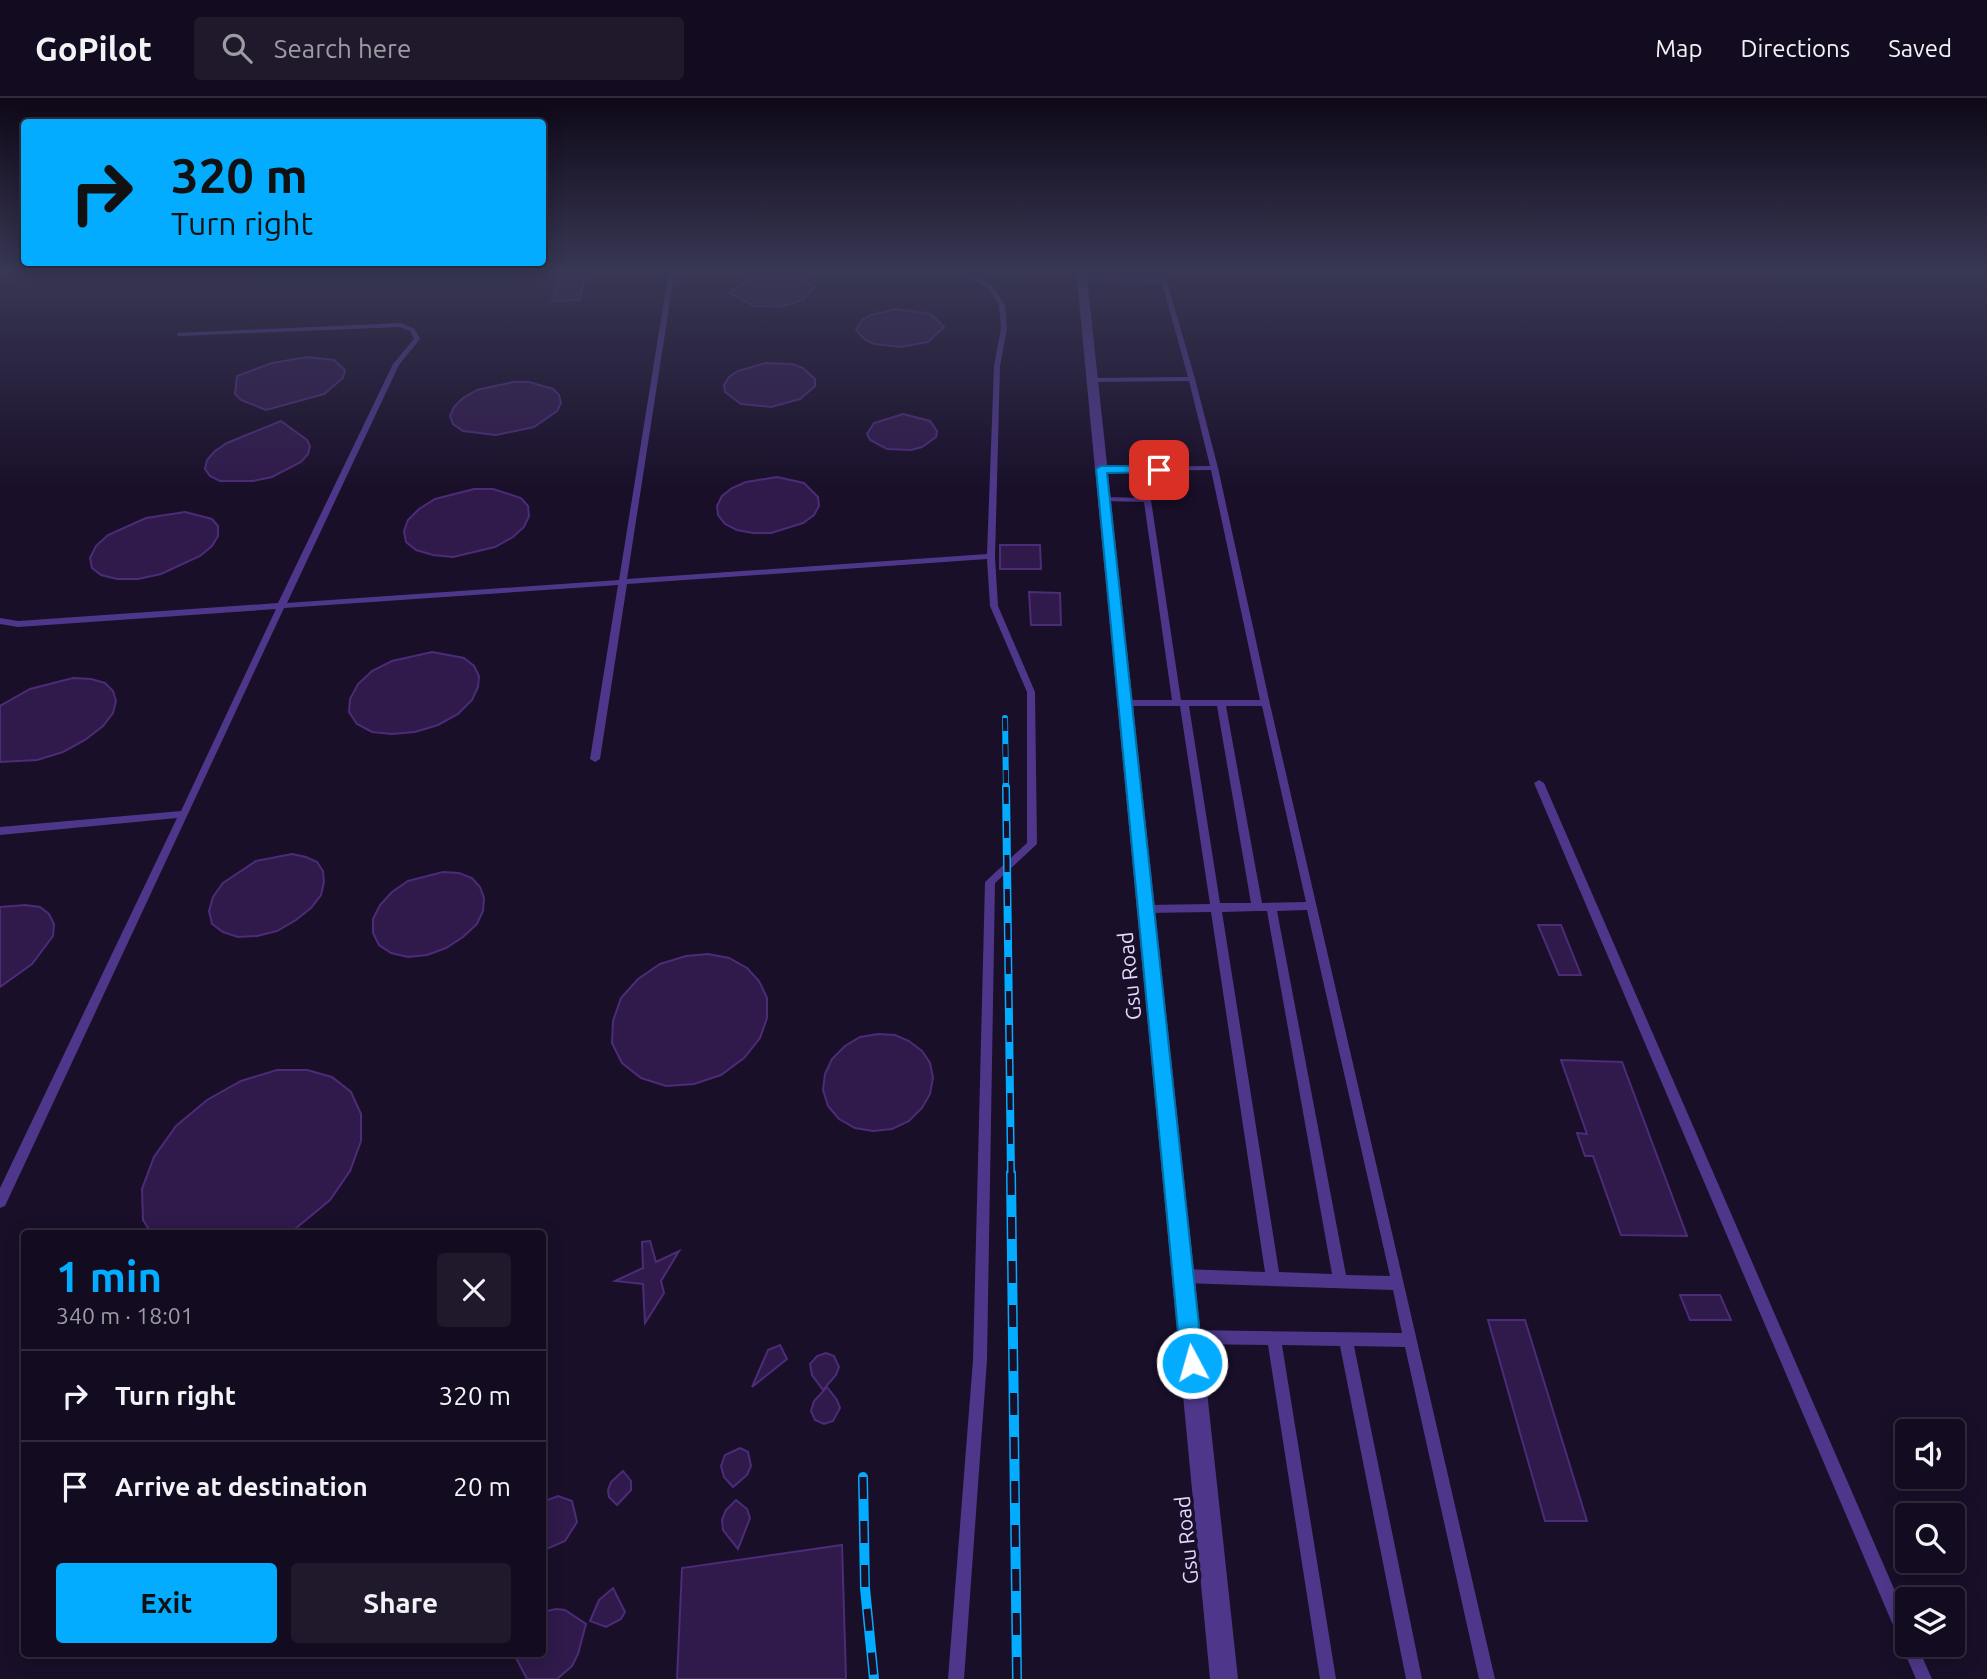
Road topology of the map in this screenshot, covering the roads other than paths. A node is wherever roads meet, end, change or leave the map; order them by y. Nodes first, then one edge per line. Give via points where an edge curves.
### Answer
1 (414, 343) edge
2 (661, 343) edge
3 (1001, 343) edge
4 (1088, 343) edge
5 (1182, 343) edge
6 (1192, 379) junction
7 (1092, 380) junction
8 (1214, 468) junction
9 (1101, 469) junction
10 (1104, 499) junction
11 (991, 556) junction
12 (624, 580) junction
13 (281, 605) junction
14 (0, 621) edge
15 (1265, 701) junction
16 (1180, 702) junction
17 (1125, 703) junction
18 (1221, 703) junction
19 (595, 759) dead end
20 (1539, 783) dead end
21 (184, 814) junction
22 (0, 831) edge
23 (1271, 906) junction
24 (1312, 906) junction
25 (1257, 907) junction
26 (1216, 908) junction
27 (1146, 909) junction
28 (0, 1202) edge
29 (1183, 1276) junction
30 (1273, 1279) junction
31 (1340, 1281) junction
32 (1398, 1283) junction
33 (1189, 1337) junction
34 (1274, 1338) junction
35 (1346, 1339) junction
36 (1411, 1340) junction
37 (1895, 1613) edge
38 (1914, 1657) edge
39 (956, 1679) edge
40 (1224, 1679) edge
41 (1328, 1679) edge
42 (1415, 1679) edge
43 (1487, 1679) edge
44 (1924, 1679) edge

1 - 13 lane via 396,364
2 - 12 lane
3 - 11 lane
4 - 7 street, Gsu Road
5 - 6 lane
6 - 7 lane
6 - 8 lane
7 - 9 street, Gsu Road
8 - 9 lane
8 - 15 lane
9 - 10 street, Gsu Road
10 - 16 lane via 1147,500
10 - 17 street, Gsu Road
11 - 12 lane
11 - 39 lane via 994,606 1031,692 1032,844 990,882 980,1360
12 - 13 lane
12 - 19 lane
13 - 14 lane via 18,624
13 - 21 lane
15 - 18 lane
15 - 24 lane
16 - 17 lane
16 - 18 lane
16 - 26 lane
17 - 27 street, Gsu Road
18 - 25 lane
20 - 37 lane
21 - 22 lane
21 - 28 lane
23 - 24 lane
23 - 25 lane
23 - 31 lane
24 - 32 lane
25 - 26 lane
26 - 27 lane
26 - 30 lane
27 - 29 street, Gsu Road
29 - 30 lane
29 - 33 street, Gsu Road
30 - 31 lane
31 - 32 lane
32 - 36 lane
33 - 34 lane
33 - 40 street, Gsu Road
34 - 35 lane
34 - 41 lane
35 - 36 lane
35 - 42 lane
36 - 43 lane
38 - 44 lane

